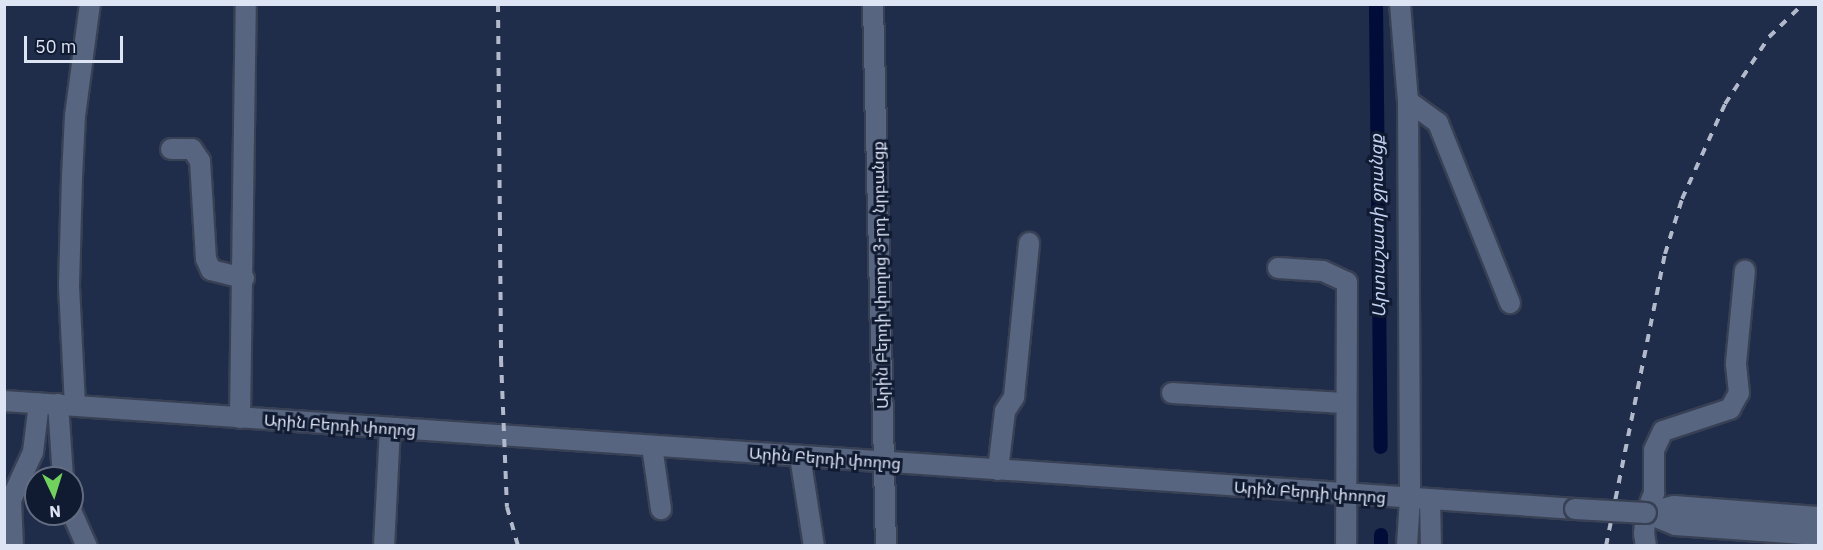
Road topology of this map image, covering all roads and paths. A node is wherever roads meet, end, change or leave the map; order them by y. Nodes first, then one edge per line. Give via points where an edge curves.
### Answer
1 (90, 4) edge
2 (246, 4) edge
3 (873, 4) edge
4 (1400, 4) edge
5 (1408, 101) junction
6 (171, 149) dead end
7 (1029, 243) dead end
8 (1278, 268) dead end
9 (1745, 270) dead end
10 (244, 278) junction
11 (1510, 303) dead end
12 (1172, 393) dead end
13 (4, 401) edge
14 (1344, 403) junction
15 (57, 404) junction
16 (240, 418) junction
17 (390, 428) junction
18 (652, 446) junction
19 (800, 456) junction
20 (885, 462) junction
21 (62, 466) edge
22 (998, 470) junction
23 (9, 491) edge
24 (1343, 494) junction
25 (1420, 499) junction
26 (661, 509) dead end
27 (1646, 513) junction
28 (1818, 517) edge
29 (78, 526) edge
30 (1818, 535) edge
31 (13, 546) edge
32 (87, 546) edge
33 (384, 546) edge
34 (814, 546) edge
35 (886, 546) edge
36 (1346, 546) edge
37 (1407, 546) edge
38 (1431, 546) edge
39 (1646, 546) edge

1 - 15 street via 75,116 69,285
2 - 10 street
3 - 20 street, Արին Բերդի փողոց 3-րդ նրբանցք
4 - 5 street
5 - 11 street via 1438,123
5 - 25 street
6 - 10 street via 192,149 200,161 206,259 211,270
7 - 22 street via 1014,397 1005,411
8 - 14 street via 1323,271 1347,282
9 - 27 street via 1736,363 1738,393 1730,409 1663,431 1654,450 1654,493
10 - 16 street
12 - 14 street
13 - 15 street, Արին Բերդի փողոց
14 - 24 street
15 - 16 street, Արին Բերդի փողոց
15 - 21 street
15 - 23 street
16 - 17 street, Արին Բերդի փողոց
17 - 18 street, Արին Բերդի փողոց
17 - 33 street
18 - 19 street, Արին Բերդի փողոց
18 - 26 street
19 - 20 street, Արին Բերդի փողոց
19 - 34 street
20 - 22 street, Արին Բերդի փողոց
20 - 35 street, Արին Բերդի փողոց 3-րդ նրբանցք
22 - 24 street, Արին Բերդի փողոց
23 - 31 street
24 - 25 street, Արին Բերդի փողոց
24 - 36 street
25 - 27 street, Արին Բերդի փողոց, bridge
25 - 37 street
25 - 38 street
27 - 28 street, Արին Բերդի փողոց via 1674,506
27 - 30 street, Արին Բերդի փողոց via 1675,525
27 - 39 street
29 - 32 street

